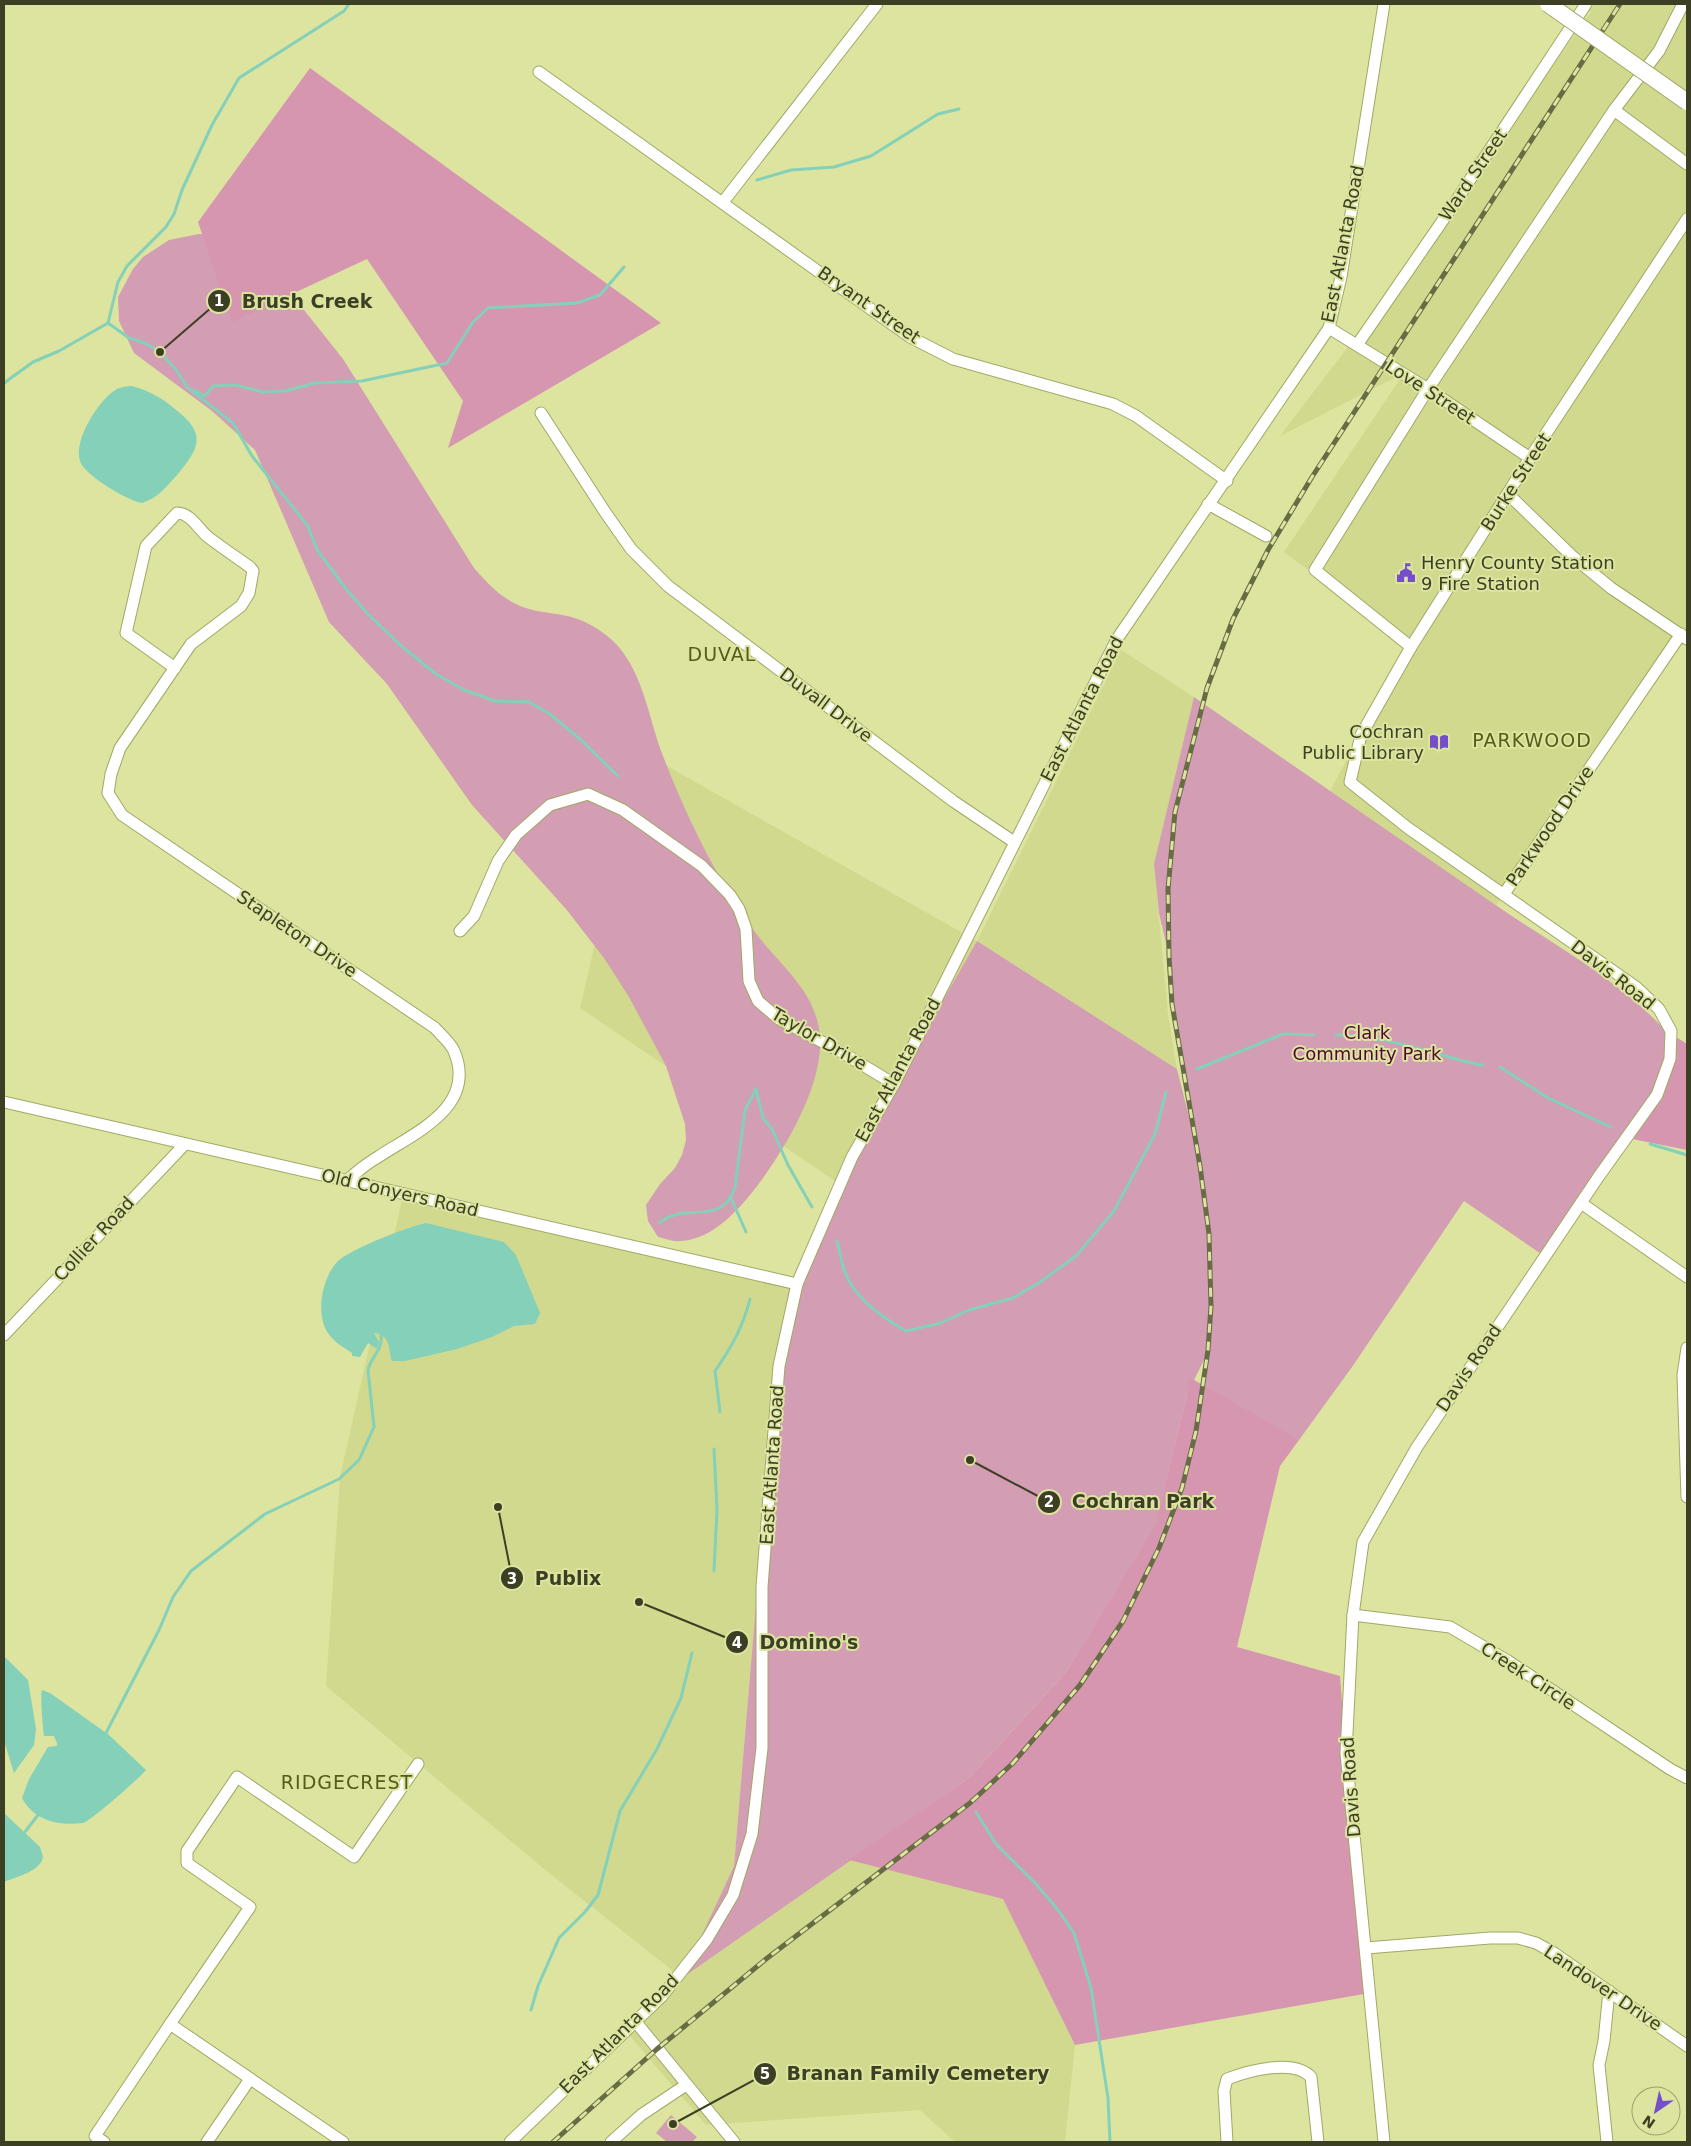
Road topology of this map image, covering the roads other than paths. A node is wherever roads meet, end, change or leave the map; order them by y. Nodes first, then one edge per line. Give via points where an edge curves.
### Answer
1 (1384, 4) edge
2 (1548, 4) edge
3 (1586, 4) edge
4 (1683, 4) edge
5 (872, 6) edge
6 (539, 72) dead end
7 (1687, 102) edge
8 (1614, 110) junction
9 (1687, 164) edge
10 (723, 202) junction
11 (1687, 219) edge
12 (1329, 328) junction
13 (1357, 344) junction
14 (1428, 390) junction
15 (541, 413) dead end
16 (1530, 458) junction
17 (1226, 481) junction
18 (1508, 494) junction
19 (1208, 504) junction
20 (1266, 536) dead end
21 (1684, 637) edge
22 (1411, 647) junction
23 (175, 668) junction
24 (1350, 782) joint
25 (1014, 842) junction
26 (1504, 894) junction
27 (460, 931) dead end
28 (894, 1084) junction
29 (4, 1102) edge
30 (185, 1144) junction
31 (347, 1180) junction
32 (1582, 1203) junction
33 (1687, 1276) edge
34 (797, 1284) junction
35 (4, 1335) edge
36 (1687, 1348) edge
37 (1687, 1497) edge
38 (1353, 1615) junction
39 (418, 1764) dead end
40 (1687, 1778) edge
41 (1366, 1948) junction
42 (1609, 1991) junction
43 (635, 2021) junction
44 (170, 2024) junction
45 (1687, 2046) edge
46 (250, 2078) junction
47 (686, 2084) junction
48 (328, 2138) edge
49 (104, 2142) edge
50 (207, 2142) edge
51 (343, 2142) edge
52 (510, 2142) edge
53 (611, 2142) edge
54 (734, 2142) edge
55 (1227, 2142) edge
56 (1318, 2142) edge
57 (1384, 2142) edge
58 (1607, 2142) edge

1 - 12 street, East Atlanta Road via 1341,277
2 - 7 highway, bridge
3 - 13 street, Ward Street
4 - 8 street via 1659,51
5 - 10 street
6 - 10 street, Bryant Street
8 - 9 street
8 - 14 street
10 - 17 street, Bryant Street via 910,337 953,358 1113,404 1136,416
11 - 16 street, Burke Street
12 - 13 street, Love Street
12 - 17 street, East Atlanta Road
13 - 14 street, Love Street
14 - 16 street, Love Street
14 - 22 street via 1315,570
15 - 25 street, Duvall Drive via 631,548 668,586 953,801
16 - 18 street, Burke Street
17 - 19 street, East Atlanta Road
18 - 21 street via 1585,567
18 - 22 street, Burke Street
19 - 20 street
19 - 25 street, East Atlanta Road via 1117,639
21 - 26 street, Parkwood Drive
22 - 24 street, Burke Street via 1361,734
23 - 23 street, Stapleton Drive via 191,644 241,606 249,593 253,572 181,513 177,513 146,546 126,633
23 - 31 street, Stapleton Drive via 120,748 108,792 122,814 435,1028 454,1050 460,1080 439,1118
24 - 26 street, Davis Road via 1408,828
25 - 28 street, East Atlanta Road
26 - 32 street, Davis Road via 1636,988 1659,1009 1670,1031 1670,1059 1657,1095
27 - 28 street, Taylor Drive via 474,916 498,862 516,835 550,805 588,794 623,810 702,866 730,895 746,928 752,988 758,1001 779,1019
28 - 34 street, East Atlanta Road via 852,1157
29 - 30 street, Old Conyers Road
30 - 31 street, Old Conyers Road
30 - 35 street, Collier Road
31 - 34 street, Old Conyers Road
32 - 33 street
32 - 38 street, Davis Road via 1416,1447 1363,1542
34 - 43 street, East Atlanta Road via 778,1366 762,1587 762,1748 752,1834 733,1895 720,1920 662,1996
36 - 37 street via 1683,1375
38 - 40 street, Creek Circle via 1450,1627
38 - 41 street, Davis Road via 1346,1753
39 - 44 street via 354,1857 237,1777 188,1851 187,1863 250,1907
41 - 42 street, Landover Drive via 1518,1938 1554,1953
41 - 57 street, Davis Road
42 - 45 street, Landover Drive
42 - 58 street via 1599,2065
43 - 47 street
43 - 52 street, East Atlanta Road
44 - 46 street
44 - 49 street via 95,2136
46 - 48 street
46 - 50 street
47 - 53 street via 641,2115
47 - 54 street
48 - 51 street
55 - 56 street via 1224,2091 1227,2079 1288,2066 1304,2070 1311,2077

